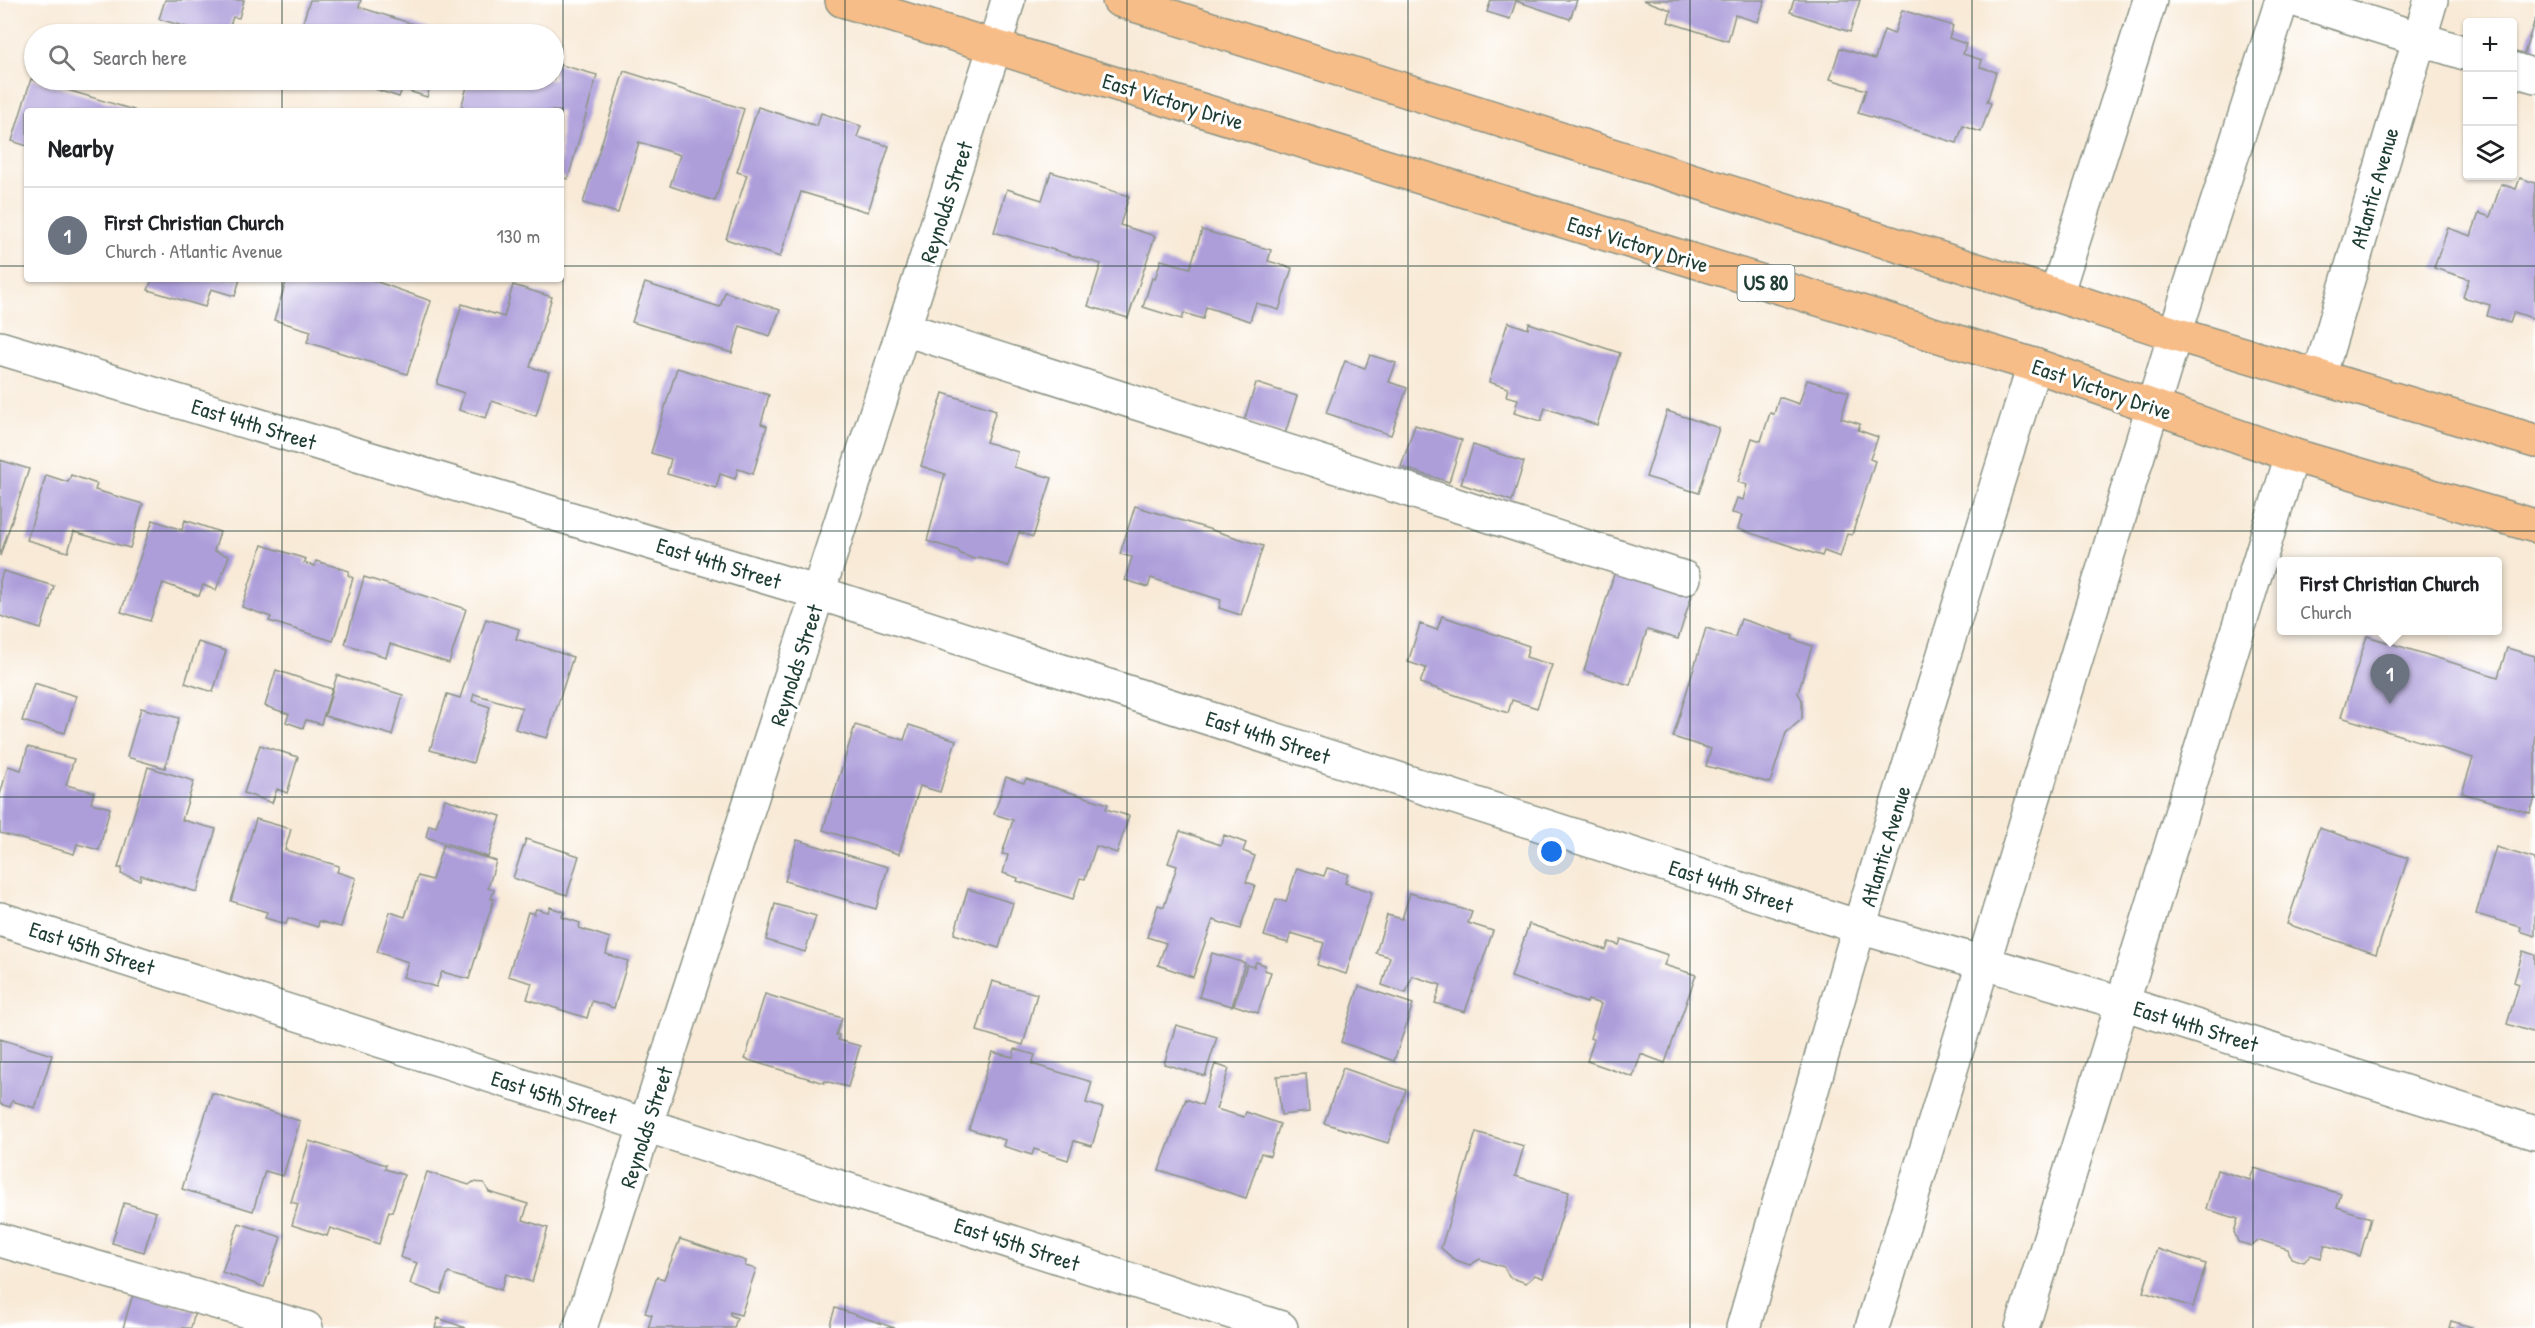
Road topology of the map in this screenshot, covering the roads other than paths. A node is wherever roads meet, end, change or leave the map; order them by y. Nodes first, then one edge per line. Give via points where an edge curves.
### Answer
1 (842, 0) edge
2 (1008, 0) edge
3 (1119, 0) edge
4 (2150, 0) edge
5 (2282, 0) edge
6 (2296, 0) edge
7 (2431, 0) edge
8 (2418, 39) junction
9 (996, 46) junction
10 (2463, 52) edge
11 (2517, 71) edge
12 (2535, 76) edge
13 (2056, 295) junction
14 (905, 329) junction
15 (2175, 334) junction
16 (0, 348) edge
17 (2034, 365) junction
18 (2319, 377) junction
19 (2153, 406) junction
20 (2535, 441) edge
21 (2292, 454) junction
22 (2535, 526) edge
23 (1684, 578) dead end
24 (819, 593) junction
25 (0, 919) edge
26 (1860, 927) junction
27 (1984, 963) junction
28 (2122, 1003) junction
29 (646, 1126) junction
30 (2535, 1133) edge
31 (0, 1240) edge
32 (306, 1328) edge
33 (580, 1328) edge
34 (1281, 1328) edge
35 (1743, 1328) edge
36 (1872, 1328) edge
37 (2022, 1328) edge

1 - 9 main road, East Victory Drive / US 80
2 - 9 street, Reynolds Street
3 - 13 main road
4 - 13 street
5 - 15 street
6 - 8 street
7 - 8 street, Atlantic Avenue
8 - 10 street
8 - 18 street, Atlantic Avenue
9 - 14 street, Reynolds Street
9 - 17 main road, East Victory Drive / US 80
11 - 12 street
13 - 15 main road
14 - 23 street
14 - 24 street, Reynolds Street
15 - 18 main road
15 - 19 street
16 - 24 street, East 44th Street
17 - 19 main road, East Victory Drive / US 80
17 - 26 street, Atlantic Avenue
18 - 20 main road
19 - 21 main road, East Victory Drive / US 80
19 - 27 street
21 - 22 main road, East Victory Drive / US 80
21 - 28 street
24 - 26 street, East 44th Street
24 - 29 street, Reynolds Street
25 - 29 street, East 45th Street
26 - 27 street, East 44th Street
26 - 35 street, Atlantic Avenue
27 - 28 street, East 44th Street
27 - 36 street
28 - 30 street, East 44th Street
28 - 37 street
29 - 33 street, Reynolds Street
29 - 34 street, East 45th Street
31 - 32 street

